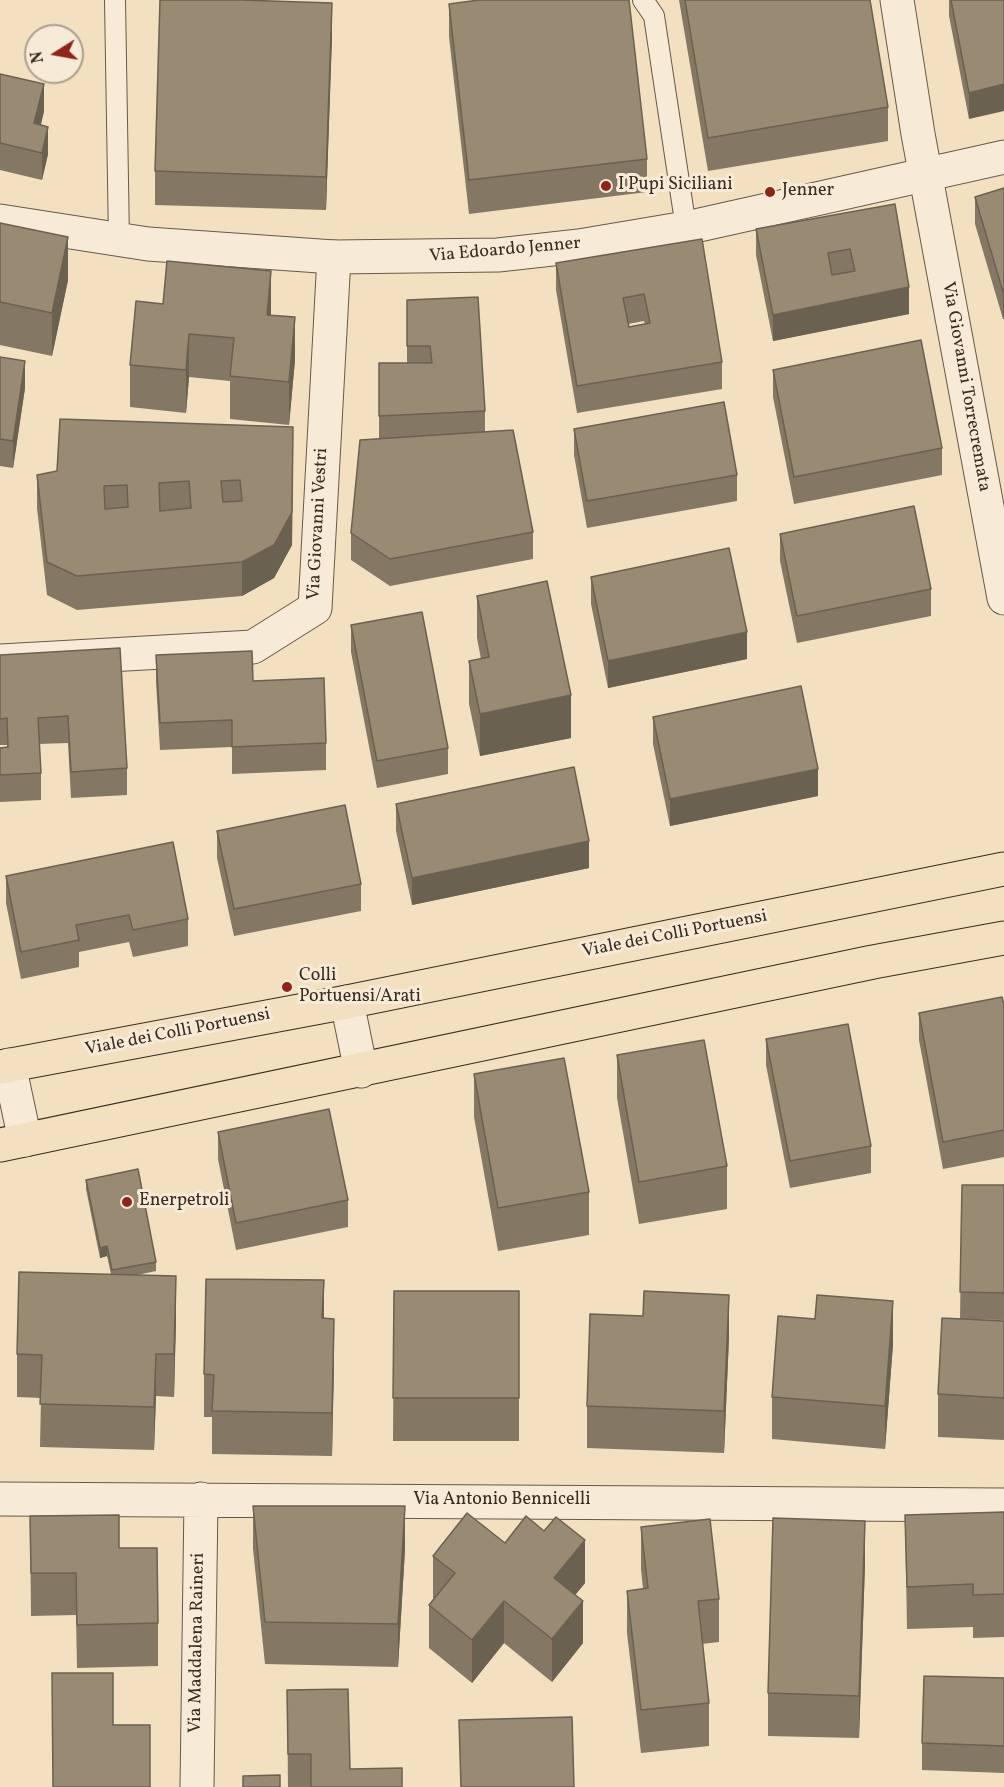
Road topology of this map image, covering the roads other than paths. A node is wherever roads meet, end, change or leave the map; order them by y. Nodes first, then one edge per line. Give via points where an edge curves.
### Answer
1 (115, 0) edge
2 (643, 0) edge
3 (897, 0) edge
4 (1004, 157) edge
5 (926, 176) junction
6 (0, 221) edge
7 (686, 228) junction
8 (119, 241) junction
9 (334, 257) junction
10 (1004, 598) edge
11 (0, 661) edge
12 (1004, 869) edge
13 (1004, 938) edge
14 (346, 1002) junction
15 (5, 1066) edge
16 (361, 1071) junction
17 (13, 1143) edge
18 (0, 1499) edge
19 (201, 1499) junction
20 (1004, 1505) edge
21 (197, 1787) edge

1 - 8 lane
2 - 7 lane via 654,16
3 - 5 street, Via Giovanni Torrecremata
4 - 5 street, Via Edoardo Jenner
5 - 7 street, Via Edoardo Jenner
5 - 10 street, Via Giovanni Torrecremata
6 - 8 street, Via Edoardo Jenner
7 - 9 street, Via Edoardo Jenner via 498,255
8 - 9 street, Via Edoardo Jenner
9 - 11 street, Via Giovanni Vestri via 315,608 253,647
12 - 14 main road, Viale dei Colli Portuensi
13 - 16 main road, Viale dei Colli Portuensi via 873,962
14 - 15 main road, Viale dei Colli Portuensi
14 - 16 street
15 - 17 street, Viale dei Colli Portuensi
16 - 17 main road, Viale dei Colli Portuensi
18 - 19 street, Via Antonio Bennicelli
19 - 20 street, Via Antonio Bennicelli
19 - 21 street, Via Maddalena Raineri

